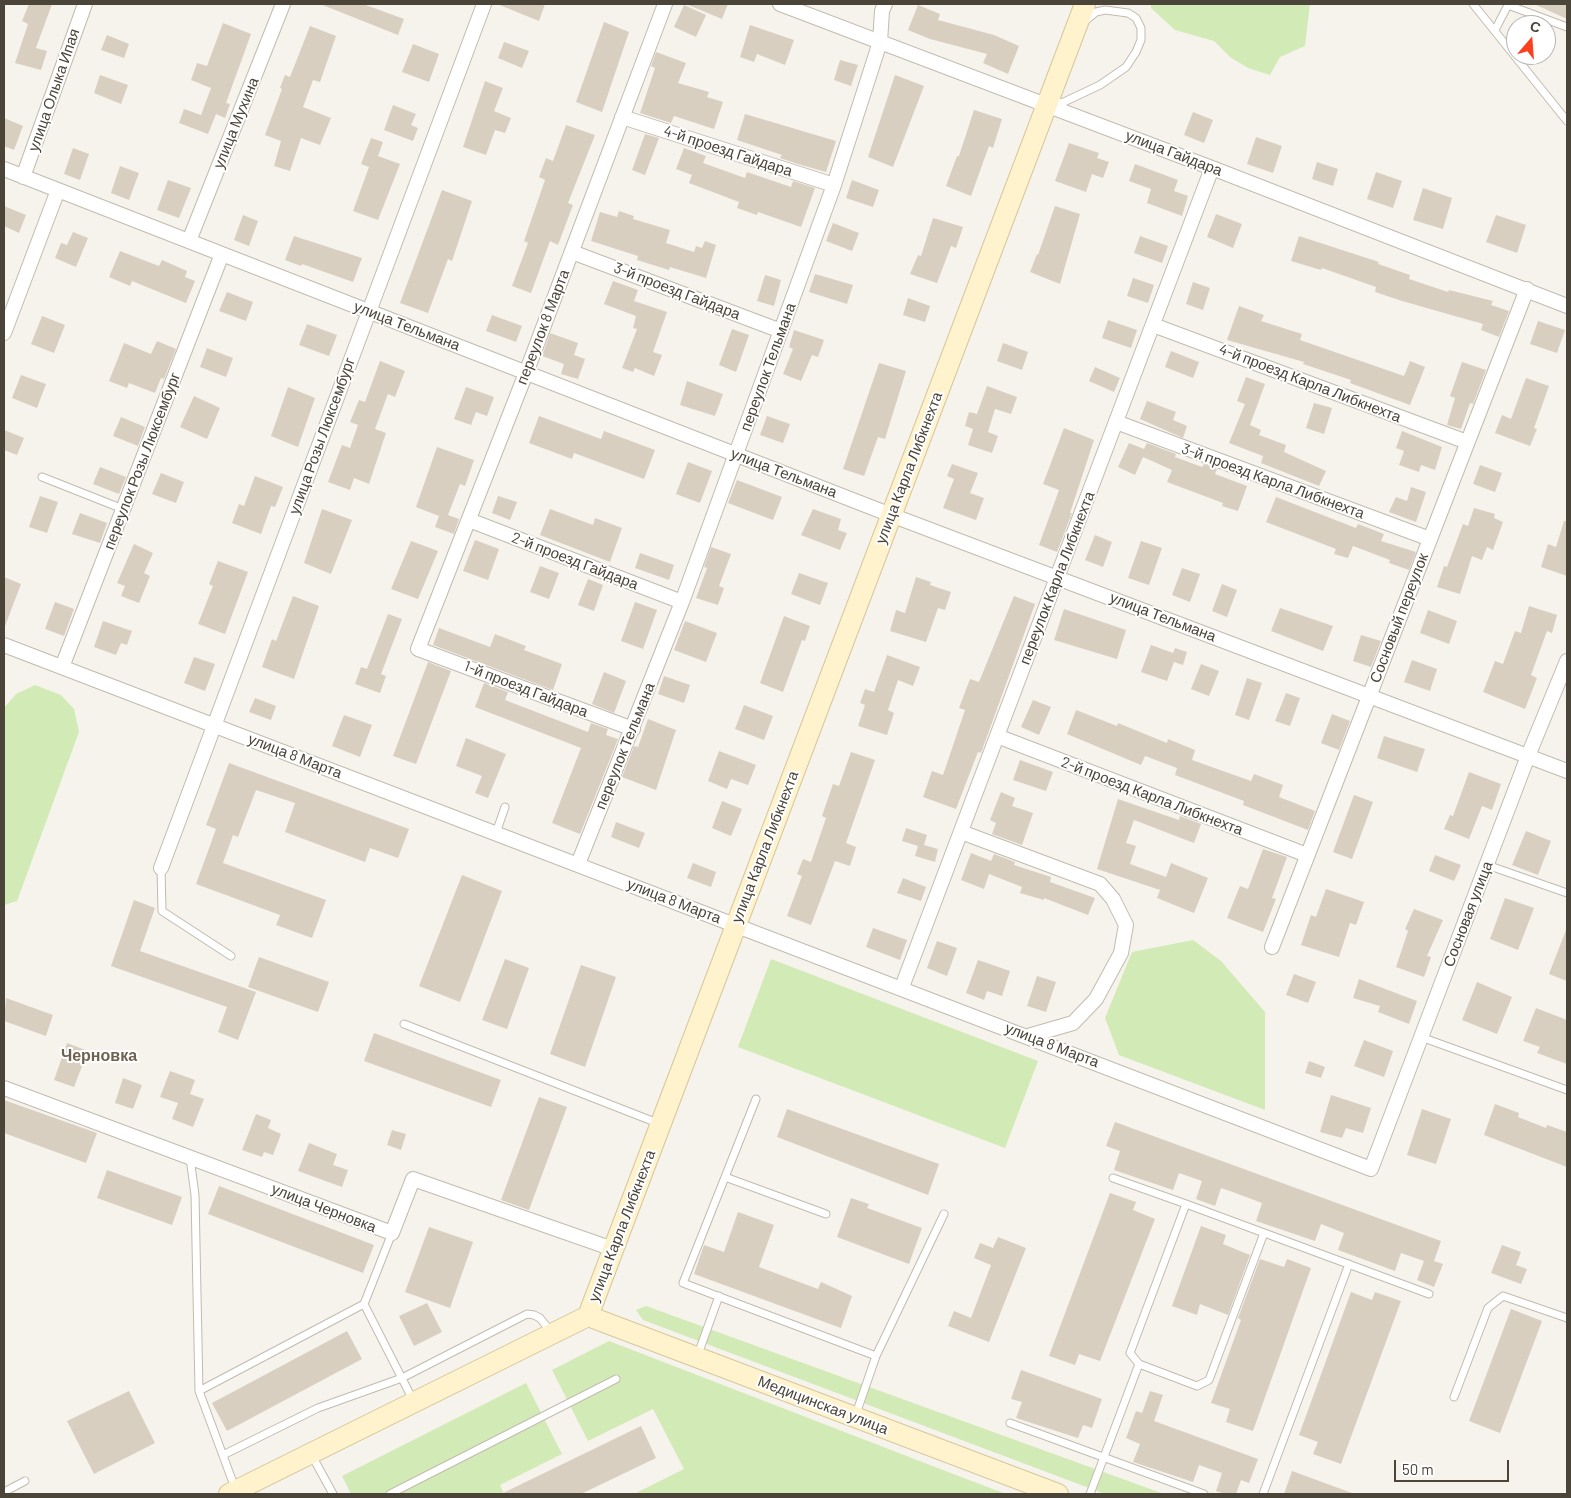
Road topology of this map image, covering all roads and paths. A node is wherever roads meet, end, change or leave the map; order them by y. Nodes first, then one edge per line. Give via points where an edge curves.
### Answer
1 (85, 4) edge
2 (283, 4) edge
3 (484, 4) edge
4 (665, 4) edge
5 (780, 4) edge
6 (885, 4) edge
7 (1085, 4) edge
8 (1473, 4) edge
9 (1567, 27) edge
10 (1495, 30) junction
11 (1072, 37) junction
12 (880, 42) junction
13 (1046, 105) junction
14 (622, 117) junction
15 (1567, 121) edge
16 (1212, 168) junction
17 (4, 169) edge
18 (23, 177) junction
19 (834, 185) junction
20 (58, 190) junction
21 (189, 242) junction
22 (572, 252) junction
23 (222, 254) junction
24 (1527, 289) junction
25 (1567, 306) edge
26 (369, 311) junction
27 (1153, 324) junction
28 (781, 331) junction
29 (4, 333) edge
30 (526, 373) junction
31 (1116, 422) junction
32 (1467, 442) junction
33 (736, 454) junction
34 (42, 477) dead end
35 (123, 509) junction
36 (891, 515) junction
37 (469, 520) junction
38 (1430, 539) junction
39 (1057, 578) junction
40 (682, 602) junction
41 (4, 645) edge
42 (418, 648) joint
43 (1567, 661) edge
44 (62, 667) junction
45 (1369, 695) junction
46 (214, 726) junction
47 (633, 729) junction
48 (997, 736) junction
49 (1528, 756) junction
50 (1567, 771) edge
51 (505, 807) dead end
52 (496, 832) junction
53 (961, 832) junction
54 (1307, 855) junction
55 (578, 864) junction
56 (1487, 865) junction
57 (161, 868) joint
58 (1567, 893) edge
59 (736, 924) junction
60 (1272, 947) dead end
61 (231, 956) dead end
62 (902, 987) junction
63 (404, 1024) dead end
64 (1028, 1036) junction
65 (1422, 1037) junction
66 (4, 1088) edge
67 (1567, 1090) edge
68 (756, 1099) dead end
69 (660, 1124) junction
70 (190, 1158) junction
71 (1371, 1168) joint
72 (725, 1177) junction
73 (1113, 1178) dead end
74 (1186, 1204) junction
75 (826, 1214) dead end
76 (944, 1214) dead end
77 (392, 1233) junction
78 (1264, 1233) junction
79 (613, 1249) junction
80 (1349, 1264) junction
81 (1429, 1294) dead end
82 (718, 1296) junction
83 (364, 1304) junction
84 (588, 1316) junction
85 (1567, 1318) edge
86 (552, 1334) junction
87 (876, 1356) junction
88 (697, 1357) junction
89 (1139, 1364) junction
90 (402, 1378) junction
91 (616, 1379) dead end
92 (199, 1391) junction
93 (1454, 1397) dead end
94 (414, 1402) junction
95 (854, 1417) junction
96 (1010, 1423) dead end
97 (311, 1454) junction
98 (223, 1455) junction
99 (1104, 1457) junction
100 (26, 1481) dead end
101 (4, 1492) edge
102 (233, 1492) edge
103 (332, 1494) edge
104 (390, 1494) edge
105 (1058, 1494) edge
106 (1090, 1494) edge
107 (1204, 1494) edge
108 (1264, 1494) edge

1 - 18 street, улица Олыка Ипая
2 - 21 street, улица Мухина
3 - 26 street, улица Розы Люксембург
4 - 14 street, переулок 8 Марта
5 - 12 street, улица Гайдара
6 - 12 street, переулок Тельмана
7 - 11 main road, улица Карла Либкнехта
8 - 10 lane
9 - 10 lane via 1508,5
10 - 15 lane
11 - 13 main road, улица Карла Либкнехта
11 - 13 lane via 1088,18 1105,10 1128,13 1136,18 1141,28 1141,40 1126,67 1100,85 1064,102
12 - 13 street, улица Гайдара
12 - 19 street, переулок Тельмана
13 - 16 street, улица Гайдара
13 - 36 main road, улица Карла Либкнехта
14 - 19 street, 4-й проезд Гайдара
14 - 22 street, переулок 8 Марта
16 - 24 street, улица Гайдара
16 - 27 street, переулок Карла Либкнехта
17 - 18 street, улица Тельмана
18 - 20 street, улица Тельмана
19 - 28 street, переулок Тельмана
20 - 21 street, улица Тельмана
20 - 29 street
21 - 23 street, улица Тельмана
22 - 28 street, 3-й проезд Гайдара
22 - 30 street, переулок 8 Марта
23 - 26 street, улица Тельмана
23 - 35 street, переулок Розы Люксембург
24 - 25 street, улица Гайдара
24 - 32 street, Сосновый переулок
26 - 30 street, улица Тельмана
26 - 46 street, улица Розы Люксембург
27 - 31 street, переулок Карла Либкнехта
27 - 32 street, 4-й проезд Карла Либкнехта
28 - 33 street, переулок Тельмана
30 - 33 street, улица Тельмана
30 - 37 street, переулок 8 Марта
31 - 38 street, 3-й проезд Карла Либкнехта
31 - 39 street, переулок Карла Либкнехта
32 - 38 street, Сосновый переулок
33 - 36 street, улица Тельмана
33 - 40 street, переулок Тельмана
34 - 35 lane
35 - 44 street, переулок Розы Люксембург
36 - 39 street, улица Тельмана
36 - 59 main road, улица Карла Либкнехта
37 - 40 street, 2-й проезд Гайдара
37 - 42 street, переулок 8 Марта
38 - 45 street, Сосновый переулок
39 - 45 street, улица Тельмана
39 - 48 street, переулок Карла Либкнехта
40 - 47 street, переулок Тельмана
41 - 44 street, улица 8 Марта
42 - 47 street, 1-й проезд Гайдара
43 - 49 street, Сосновая улица
44 - 46 street, улица 8 Марта
45 - 49 street, улица Тельмана
45 - 54 street, Сосновый переулок
46 - 52 street, улица 8 Марта
46 - 57 street, улица Розы Люксембург
47 - 55 street, переулок Тельмана
48 - 53 street, переулок Карла Либкнехта
48 - 54 street, 2-й проезд Карла Либкнехта
49 - 50 street, улица Тельмана
49 - 56 street, Сосновая улица
51 - 52 lane
52 - 55 street, улица 8 Марта
53 - 62 street, переулок Карла Либкнехта
53 - 64 street via 1100,884 1126,925 1121,953 1096,999 1073,1023
54 - 60 street, Сосновый переулок
55 - 59 street, улица 8 Марта
56 - 58 lane
56 - 65 street, Сосновая улица
57 - 61 lane via 162,911
59 - 62 street, улица 8 Марта
59 - 69 main road, улица Карла Либкнехта
62 - 64 street, улица 8 Марта
63 - 69 lane
64 - 71 street, улица 8 Марта
65 - 67 lane
65 - 71 street, Сосновая улица
66 - 70 street, улица Черновка
68 - 72 lane
69 - 79 main road, улица Карла Либкнехта
70 - 77 street, улица Черновка
70 - 92 lane via 195,1195
72 - 75 lane
72 - 82 lane via 683,1283
73 - 74 lane
74 - 78 lane
74 - 89 lane via 1130,1353
76 - 87 lane
77 - 79 street, улица Черновка via 414,1180
77 - 83 lane
78 - 80 lane
78 - 89 lane via 1209,1380 1197,1386
79 - 84 main road, улица Карла Либкнехта
80 - 81 lane
80 - 108 lane
82 - 87 lane
82 - 88 lane
83 - 90 lane
83 - 92 lane
84 - 86 main road, улица Карла Либкнехта
84 - 88 main road, Медицинская улица
85 - 93 lane via 1503,1296 1488,1308
86 - 90 lane via 540,1318 527,1314
86 - 94 main road, улица Карла Либкнехта
87 - 95 lane
88 - 95 main road, Медицинская улица
89 - 99 lane
90 - 94 lane
90 - 98 lane via 318,1408
91 - 104 lane
92 - 98 lane
94 - 97 main road, улица Карла Либкнехта
95 - 105 main road, Медицинская улица
96 - 99 lane
97 - 102 main road, улица Карла Либкнехта
97 - 103 lane
98 - 102 lane
99 - 106 lane
99 - 107 lane
100 - 101 lane

